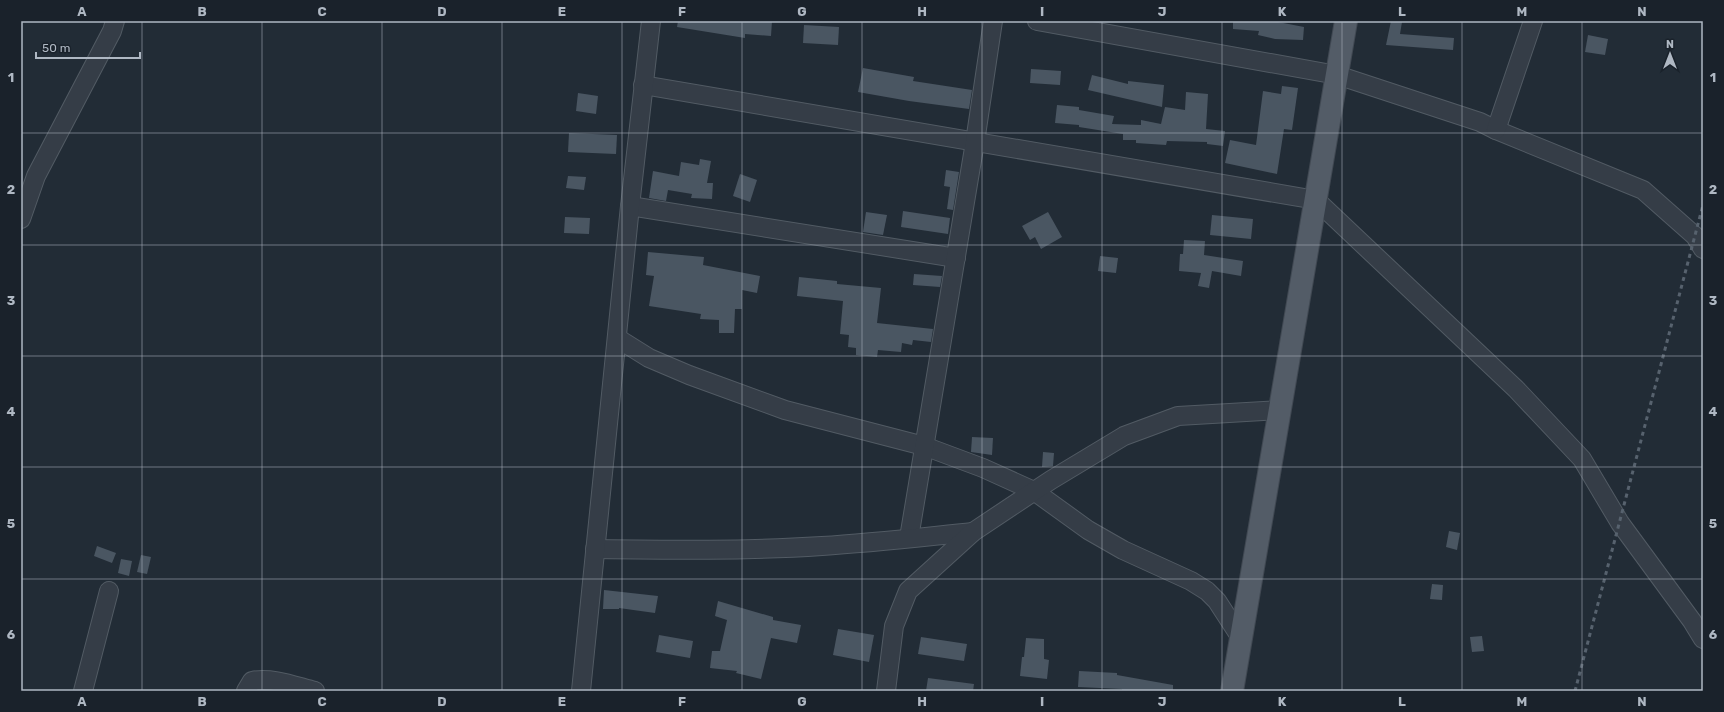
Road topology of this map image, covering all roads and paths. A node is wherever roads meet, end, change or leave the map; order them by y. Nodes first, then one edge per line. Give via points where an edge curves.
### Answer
1 (114, 21) edge
2 (651, 21) edge
3 (993, 21) edge
4 (1037, 21) edge
5 (1346, 21) edge
6 (1533, 21) edge
7 (1337, 75) junction
8 (643, 85) junction
9 (1496, 130) junction
10 (975, 142) junction
11 (1316, 200) junction
12 (630, 206) junction
13 (21, 219) edge
14 (1703, 249) edge
15 (956, 258) junction
16 (617, 338) junction
17 (1280, 410) junction
18 (924, 446) junction
19 (1034, 491) junction
20 (973, 532) junction
21 (909, 538) junction
22 (595, 549) junction
23 (109, 591) dead end
24 (1241, 638) junction
25 (1703, 639) edge
26 (83, 691) edge
27 (246, 691) edge
28 (315, 691) edge
29 (581, 691) edge
30 (886, 691) edge
31 (1232, 691) edge

1 - 13 street via 112,31 36,176
2 - 8 street
3 - 10 street
4 - 7 street
5 - 7 main road
6 - 9 street
7 - 9 street via 1480,122
7 - 11 main road
8 - 10 street
8 - 12 street
9 - 14 street via 1643,190 1694,236
10 - 11 street
10 - 15 street
11 - 17 main road
11 - 25 street via 1516,389 1582,459 1620,523
12 - 15 street
12 - 16 street
15 - 18 street
16 - 18 street via 649,358 785,410
16 - 22 street
17 - 19 street via 1178,416 1124,436
17 - 24 main road
18 - 19 street
18 - 21 street
19 - 20 street
19 - 24 street via 1088,530 1124,550 1191,580 1207,591 1217,601
20 - 21 street
20 - 30 street via 908,591 894,626
21 - 22 street via 751,550
22 - 29 street
23 - 26 street
24 - 31 main road
27 - 28 street via 252,681 259,679

